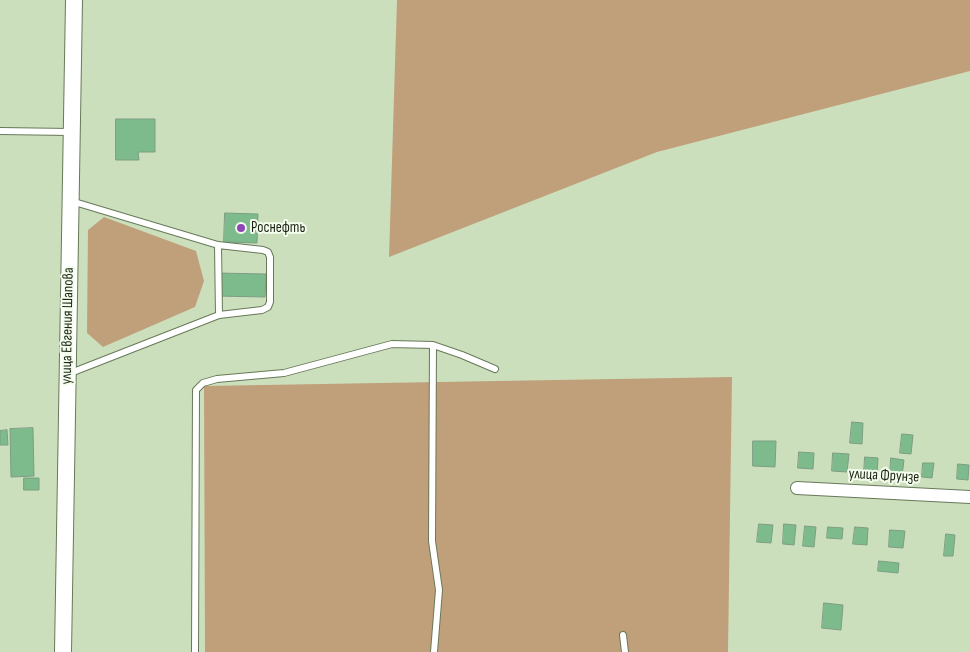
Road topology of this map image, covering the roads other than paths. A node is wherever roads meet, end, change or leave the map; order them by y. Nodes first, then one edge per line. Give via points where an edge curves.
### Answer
1 (74, 0) edge
2 (0, 131) edge
3 (72, 132) junction
4 (70, 201) junction
5 (218, 245) junction
6 (219, 315) junction
7 (433, 346) junction
8 (495, 369) dead end
9 (67, 374) junction
10 (796, 488) dead end
11 (970, 497) edge
12 (623, 634) dead end
13 (63, 652) edge
14 (195, 652) edge
15 (434, 652) edge
16 (624, 652) edge

1 - 3 street, улица Евгения Шапова
2 - 3 lane
3 - 4 street, улица Евгения Шапова
4 - 5 lane
4 - 9 street, улица Евгения Шапова
5 - 6 lane
5 - 6 lane via 263,250 270,257 268,307
6 - 9 lane
7 - 8 lane
7 - 14 lane via 392,344 284,373 203,382 196,390
7 - 15 lane via 432,542 439,590
9 - 13 street, улица Евгения Шапова
10 - 11 street, улица Фрунзе
12 - 16 lane

